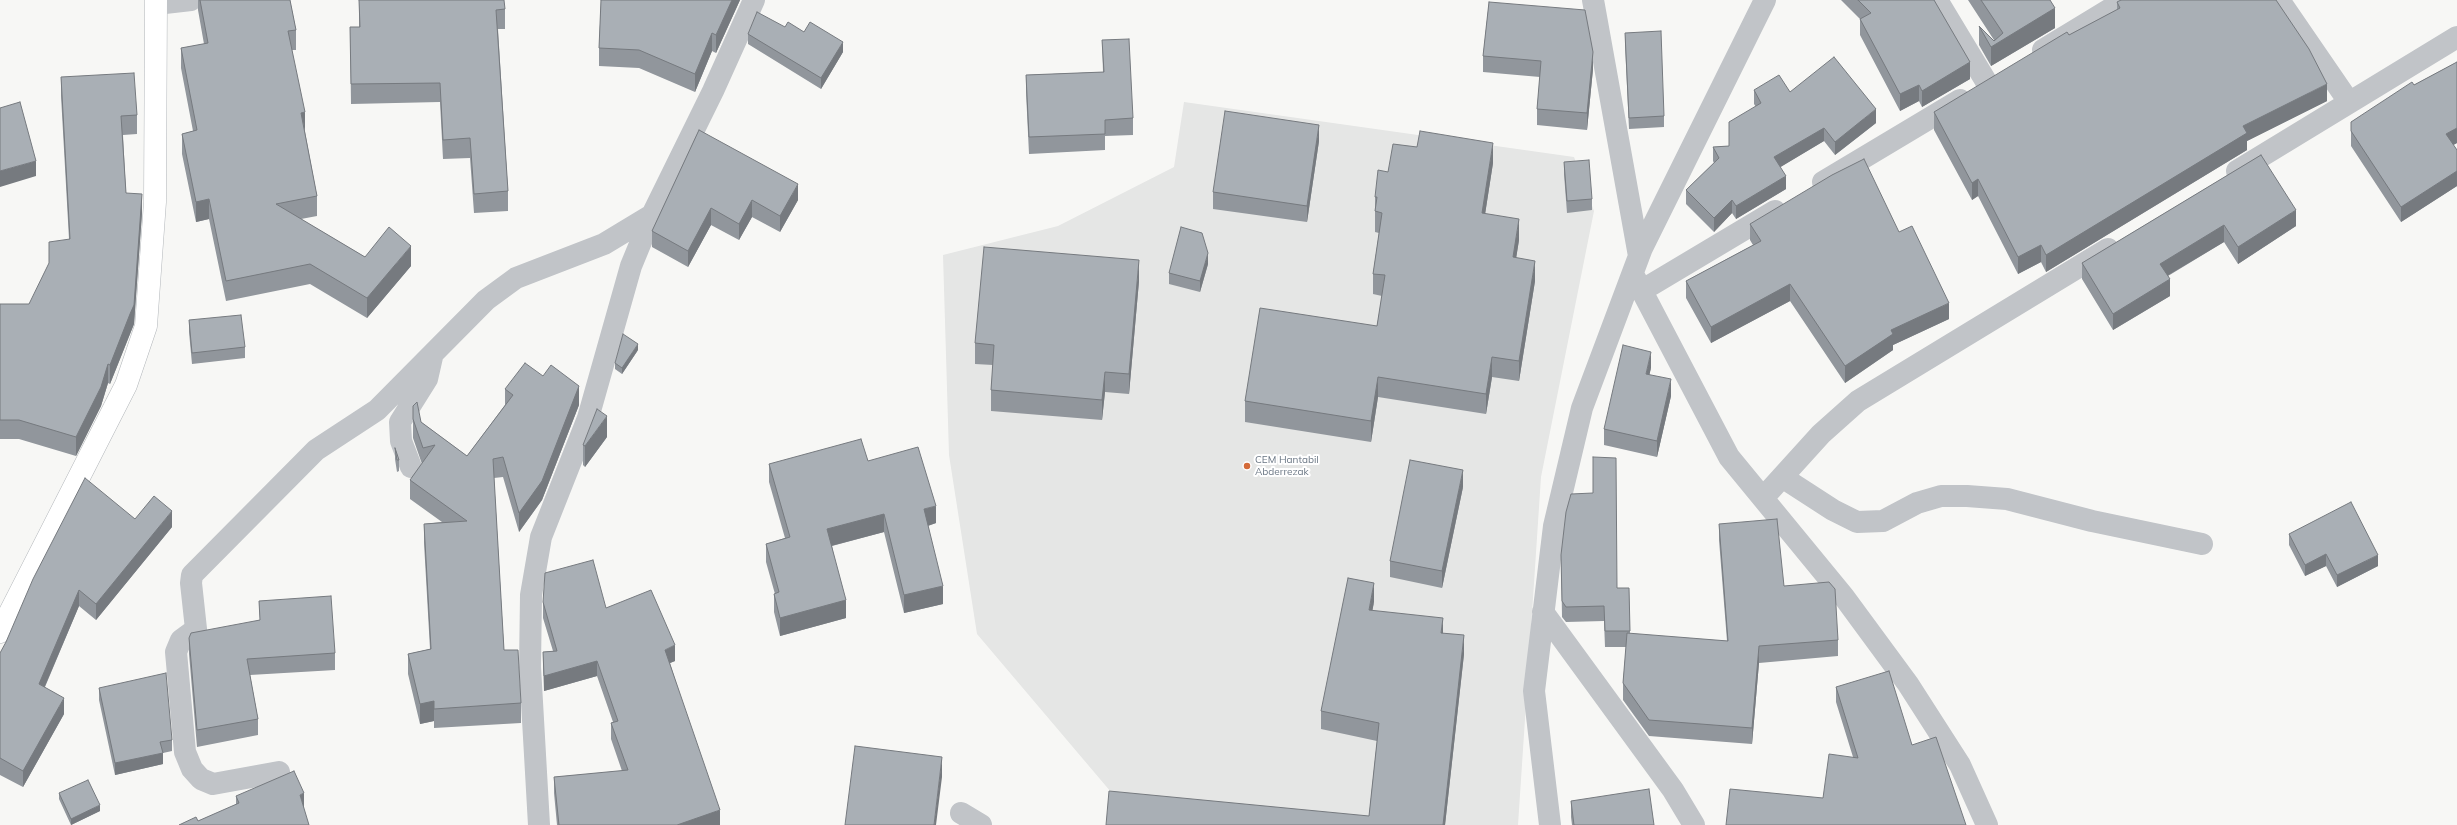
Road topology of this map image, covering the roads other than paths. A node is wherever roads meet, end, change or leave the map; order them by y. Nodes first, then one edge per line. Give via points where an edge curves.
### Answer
1 (190, 0) edge
2 (754, 0) edge
3 (1593, 0) edge
4 (1765, 0) edge
5 (1937, 0) edge
6 (2126, 0) edge
7 (2279, 0) edge
8 (156, 2) edge
9 (2457, 37) edge
10 (2026, 60) edge
11 (2007, 72) edge
12 (1987, 84) junction
13 (2349, 102) junction
14 (2219, 181) edge
15 (652, 215) junction
16 (2124, 239) edge
17 (1638, 274) junction
18 (433, 353) junction
19 (411, 467) dead end
20 (1782, 477) junction
21 (1763, 498) junction
22 (2202, 544) dead end
23 (1543, 612) junction
24 (0, 632) edge
25 (278, 772) dead end
26 (961, 813) dead end
27 (539, 825) edge
28 (981, 825) edge
29 (1550, 825) edge
30 (1694, 825) edge
31 (1987, 825) edge

1 - 8 street
2 - 15 street
3 - 17 street
4 - 17 street
5 - 12 street
6 - 10 street
7 - 13 street
8 - 24 main road via 155,202 146,326 126,385
9 - 13 street
11 - 12 street
12 - 17 street via 1797,197
13 - 14 street
15 - 18 street via 604,244 516,278 486,300
15 - 27 street via 631,266 588,418 541,537 531,595 530,667
16 - 20 street via 1858,401 1821,434
17 - 21 street via 1729,457
17 - 23 street via 1582,408 1554,526
18 - 19 street via 427,380 400,422 401,441
18 - 25 street via 377,410 316,450 192,575 196,629 181,640 176,652 185,752 192,769 201,780 213,784
20 - 21 street
20 - 22 street via 1833,510 1857,522 1883,521 1917,503 1941,496 1967,496 2007,499 2092,521
21 - 31 street via 1844,596 1908,684 1960,765
23 - 29 street via 1534,691
23 - 30 street via 1673,790
26 - 28 street

